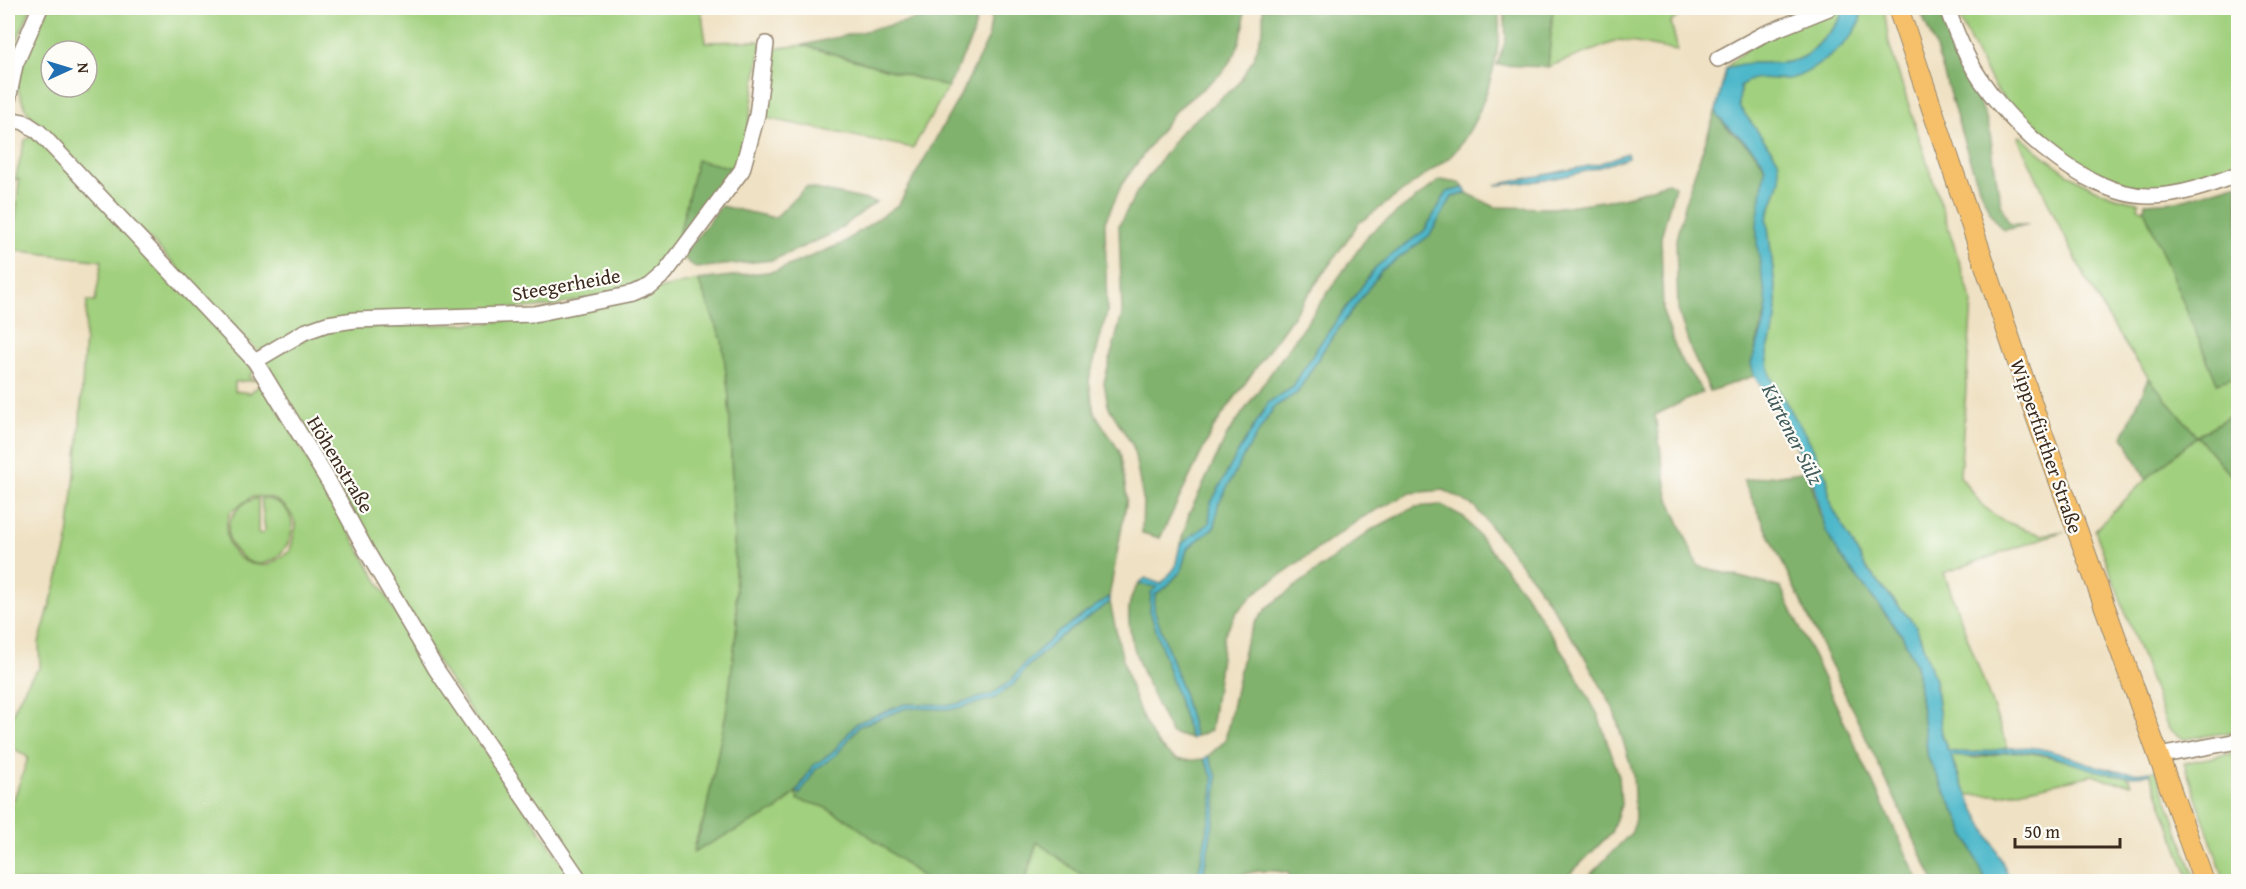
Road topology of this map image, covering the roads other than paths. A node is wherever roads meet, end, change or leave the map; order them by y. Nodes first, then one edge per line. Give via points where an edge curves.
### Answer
1 (40, 8) edge
2 (1829, 8) edge
3 (1898, 8) edge
4 (1947, 8) edge
5 (766, 44) dead end
6 (1718, 59) dead end
7 (8, 100) edge
8 (8, 119) edge
9 (2238, 174) edge
10 (255, 361) junction
11 (2238, 741) edge
12 (2158, 756) junction
13 (581, 882) edge
14 (2204, 882) edge

1 - 7 street via 15,65
2 - 6 street via 1762,35
3 - 12 main road, Wipperfürther Straße via 1977,247
4 - 9 street via 1969,60 1988,89 2024,131 2058,161 2109,189 2151,196 2204,188
5 - 10 street, Steegerheide via 757,115 742,170 665,273 649,286 616,298 534,314 327,324 304,332
8 - 10 street, Höhenstraße via 24,122 45,138
10 - 13 street, Höhenstraße via 436,669
11 - 12 street
12 - 14 main road, Wipperfürther Straße

